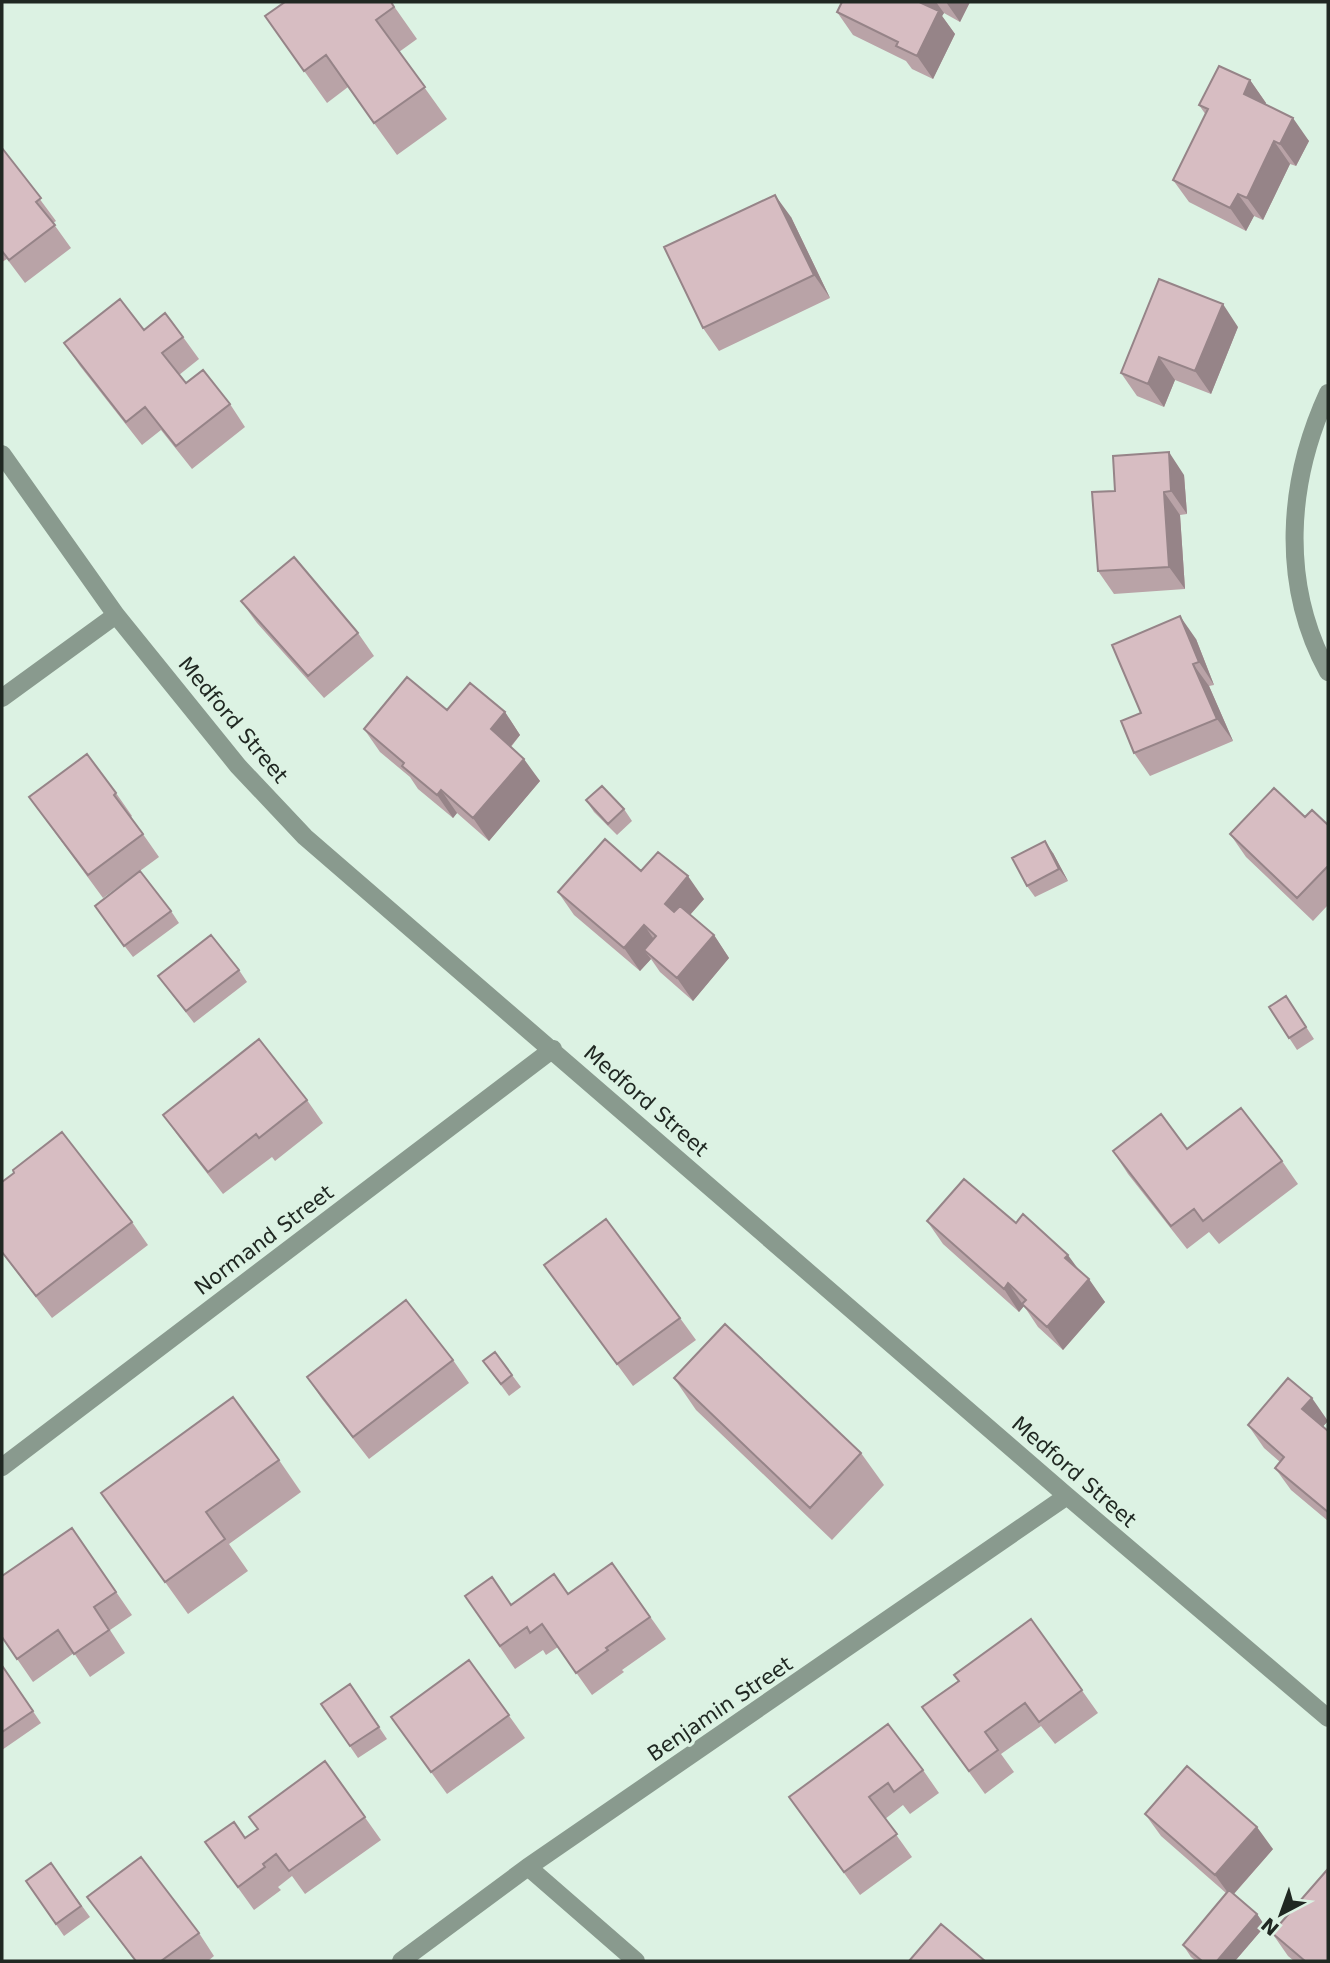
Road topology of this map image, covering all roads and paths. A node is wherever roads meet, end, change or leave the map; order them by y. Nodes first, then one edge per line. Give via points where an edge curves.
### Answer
1 (1328, 393) edge
2 (2, 454) edge
3 (116, 615) junction
4 (1328, 672) edge
5 (2, 698) edge
6 (553, 1049) junction
7 (2, 1467) edge
8 (1067, 1496) junction
9 (1328, 1718) edge
10 (528, 1867) junction
11 (401, 1961) edge
12 (636, 1961) edge

1 - 4 street via 1299,480 1293,545 1302,609
2 - 3 street, Medford Street
3 - 5 street
3 - 6 street, Medford Street via 238,766 305,836
6 - 7 street, Normand Street
6 - 8 street, Medford Street
8 - 9 street, Medford Street
8 - 10 street, Benjamin Street
10 - 11 street, Benjamin Street
10 - 12 street

